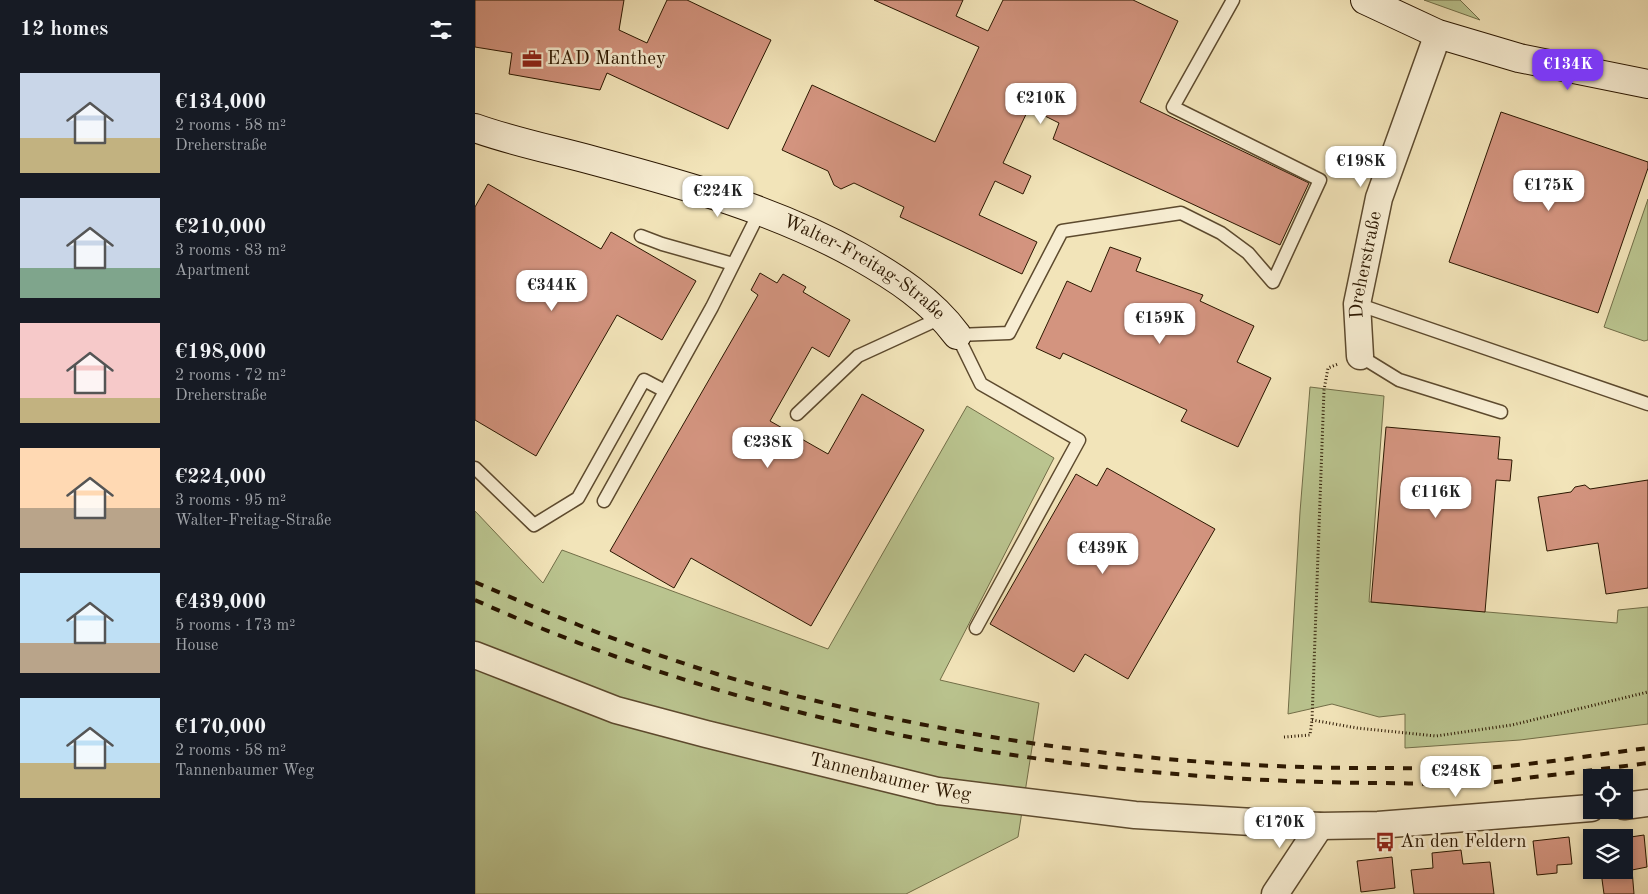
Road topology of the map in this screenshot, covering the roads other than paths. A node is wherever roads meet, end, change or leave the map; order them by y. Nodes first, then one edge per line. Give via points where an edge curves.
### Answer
1 (1233, 0) edge
2 (1365, 0) edge
3 (1438, 34) junction
4 (1648, 84) edge
5 (475, 128) edge
6 (761, 211) junction
7 (641, 236) dead end
8 (733, 264) junction
9 (1357, 304) junction
10 (950, 326) junction
11 (1360, 356) joint
12 (665, 391) junction
13 (1648, 404) edge
14 (1501, 412) dead end
15 (797, 414) dead end
16 (475, 468) edge
17 (605, 500) dead end
18 (976, 628) dead end
19 (475, 655) edge
20 (1648, 803) edge
21 (1633, 805) edge
22 (1583, 809) edge
23 (1319, 826) junction
24 (1275, 894) edge

1 - 10 lane via 1173,107 1320,180 1273,282 1248,252 1221,233 1181,214 1062,231 1009,333
2 - 3 street
3 - 4 street via 1519,58
3 - 9 street, Dreherstraße via 1379,198
5 - 6 street, Walter-Freitag-Straße via 653,177
6 - 8 lane
6 - 10 street, Walter-Freitag-Straße via 837,245 884,271 920,296
7 - 8 lane
8 - 12 lane
9 - 11 street, Dreherstraße
9 - 13 lane
10 - 15 lane via 859,356
10 - 18 lane via 981,384 1079,440
11 - 14 lane via 1399,380
12 - 16 lane via 644,380 578,498 535,525
12 - 17 lane
19 - 23 street, Tannenbaumer Weg via 616,710 938,791 1135,815
20 - 21 street
22 - 23 street, Tannenbaumer Weg via 1378,825
23 - 24 street

